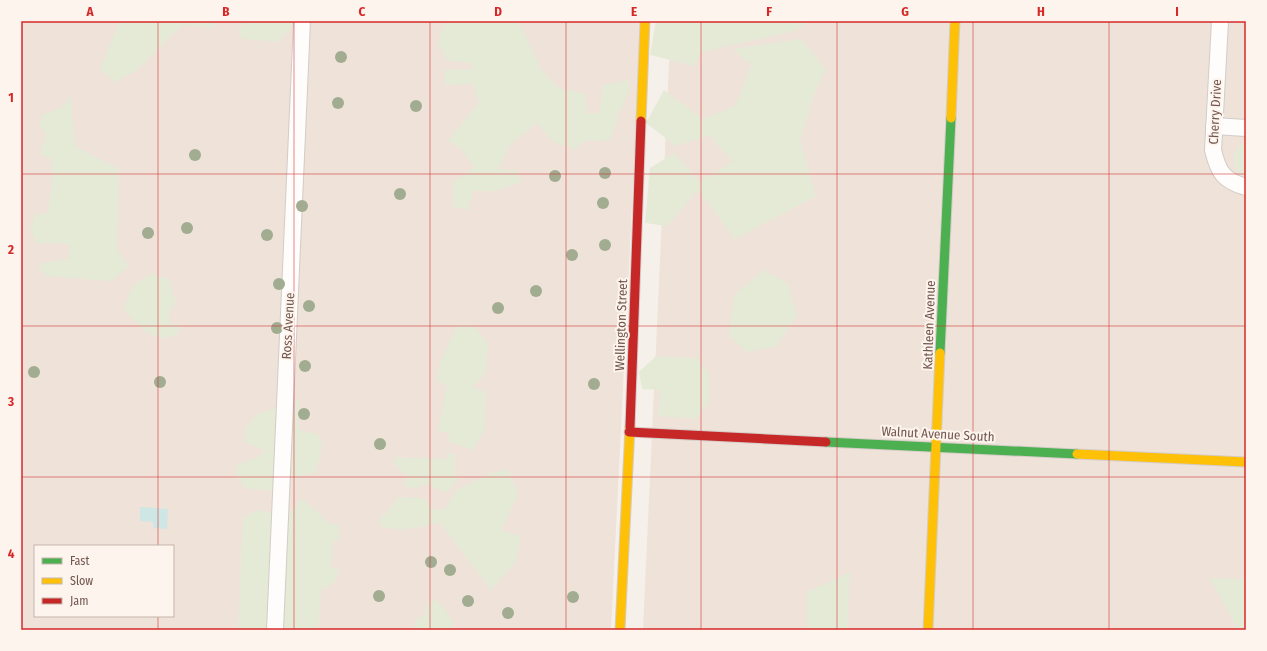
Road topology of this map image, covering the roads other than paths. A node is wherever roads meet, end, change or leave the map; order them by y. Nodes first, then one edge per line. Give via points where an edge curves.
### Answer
1 (302, 21) edge
2 (645, 21) edge
3 (955, 21) edge
4 (1220, 21) edge
5 (1214, 126) junction
6 (1246, 128) edge
7 (1246, 187) edge
8 (629, 432) junction
9 (937, 446) junction
10 (1246, 462) edge
11 (275, 630) edge
12 (620, 630) edge
13 (928, 630) edge

1 - 11 street, Ross Avenue
2 - 8 street, Wellington Street
3 - 9 street, Kathleen Avenue
4 - 5 street, Cherry Drive
5 - 6 street
5 - 7 street, Cherry Drive via 1213,150 1217,167 1226,178
8 - 9 street, Walnut Avenue South
8 - 12 street, Wellington Street
9 - 10 street, Walnut Avenue South
9 - 13 street, Kathleen Avenue

